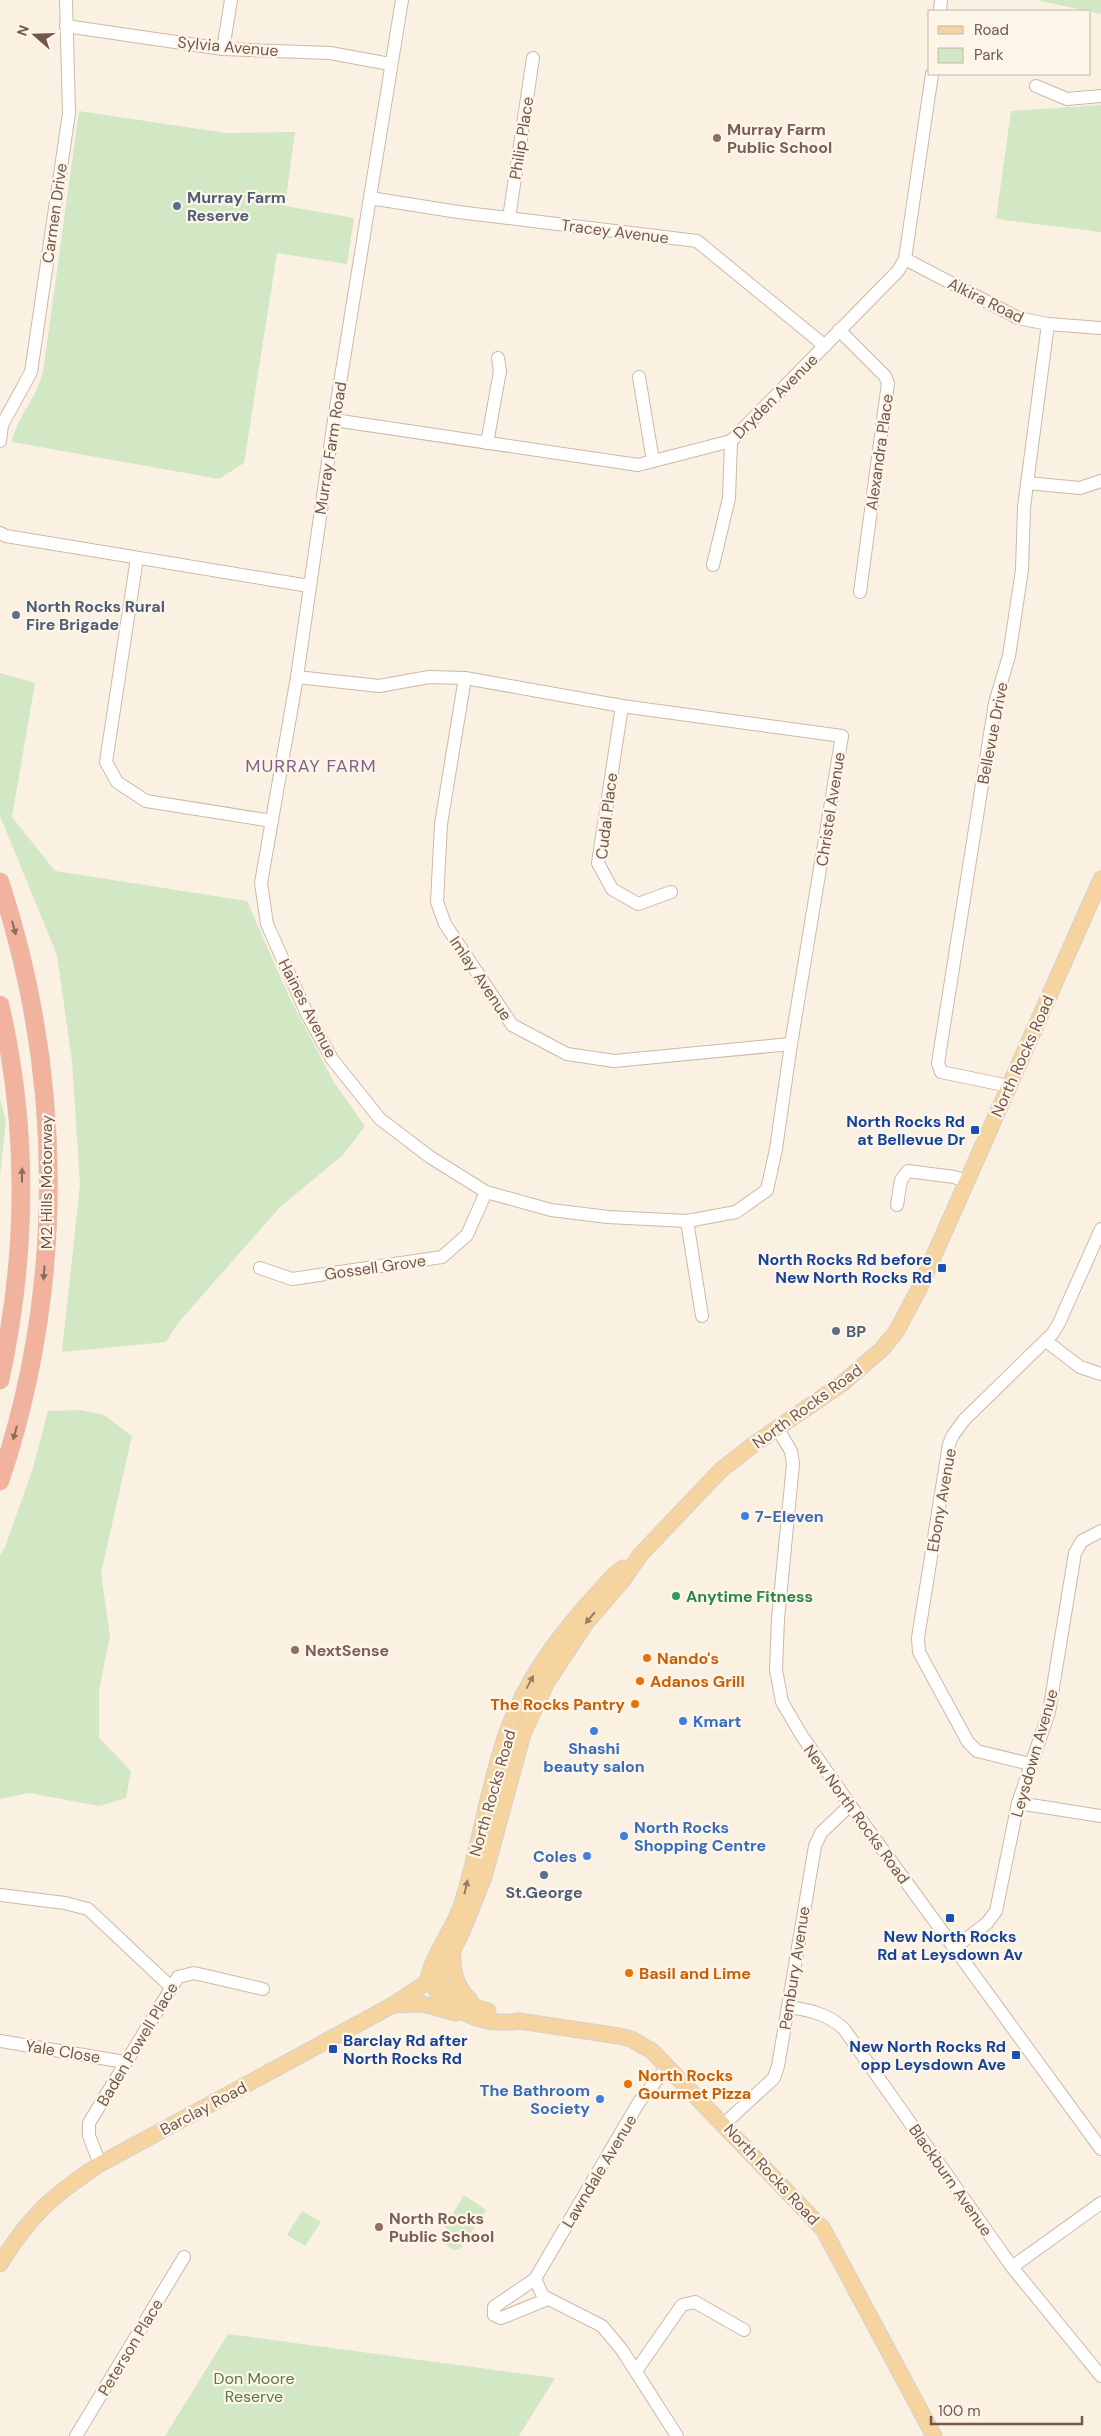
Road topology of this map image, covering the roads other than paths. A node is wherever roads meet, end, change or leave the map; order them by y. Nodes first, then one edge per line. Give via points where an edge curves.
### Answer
1 (66, 0) edge
2 (231, 0) edge
3 (402, 0) edge
4 (66, 26) junction
5 (223, 49) junction
6 (533, 58) dead end
7 (390, 64) junction
8 (932, 75) edge
9 (1036, 86) dead end
10 (1101, 96) edge
11 (370, 198) junction
12 (509, 218) junction
13 (905, 259) junction
14 (1048, 324) junction
15 (1101, 328) edge
16 (839, 330) junction
17 (825, 346) junction
18 (498, 358) dead end
19 (638, 377) dead end
20 (5, 408) edge
21 (334, 420) junction
22 (731, 441) junction
23 (0, 442) edge
24 (487, 443) junction
25 (653, 461) junction
26 (1101, 481) edge
27 (1027, 483) junction
28 (0, 533) edge
29 (138, 558) junction
30 (713, 565) dead end
31 (309, 586) junction
32 (860, 592) dead end
33 (297, 677) junction
34 (465, 678) junction
35 (622, 706) junction
36 (272, 821) junction
37 (1101, 879) edge
38 (0, 882) edge
39 (671, 892) dead end
40 (0, 1005) edge
41 (791, 1044) junction
42 (1009, 1086) junction
43 (966, 1181) junction
44 (486, 1192) junction
45 (896, 1205) dead end
46 (687, 1221) junction
47 (1101, 1229) edge
48 (260, 1268) dead end
49 (702, 1316) dead end
50 (1046, 1341) junction
51 (1101, 1374) edge
52 (0, 1380) edge
53 (777, 1428) junction
54 (0, 1481) edge
55 (1101, 1531) edge
56 (641, 1554) junction
57 (1030, 1764) junction
58 (1018, 1803) junction
59 (850, 1805) junction
60 (1101, 1816) edge
61 (0, 1894) edge
62 (954, 1948) junction
63 (453, 1952) junction
64 (428, 1979) junction
65 (171, 1986) junction
66 (263, 1989) dead end
67 (393, 2005) junction
68 (788, 2007) junction
69 (486, 2010) junction
70 (463, 2014) junction
71 (519, 2021) junction
72 (0, 2041) edge
73 (125, 2062) junction
74 (668, 2066) junction
75 (724, 2124) junction
76 (1101, 2149) edge
77 (100, 2164) junction
78 (1101, 2203) edge
79 (184, 2257) dead end
80 (0, 2264) edge
81 (1012, 2267) junction
82 (535, 2279) junction
83 (548, 2299) junction
84 (744, 2330) dead end
85 (636, 2371) junction
86 (1101, 2376) edge
87 (76, 2436) edge
88 (677, 2436) edge
89 (934, 2436) edge

1 - 4 street, Carmen Drive
2 - 5 street
3 - 7 street, Murray Farm Road
4 - 5 street, Sylvia Avenue
4 - 20 street, Carmen Drive via 69,114 31,372
5 - 7 street, Sylvia Avenue via 330,53
6 - 12 street, Philip Place
7 - 11 street, Murray Farm Road
8 - 13 street, Dryden Avenue
9 - 10 street via 1067,99
11 - 12 street, Tracey Avenue
11 - 21 street, Murray Farm Road
12 - 17 street, Tracey Avenue via 697,241
13 - 14 street, Alkira Road via 1005,313 1030,322
13 - 16 street, Dryden Avenue
14 - 15 street, Alkira Road
14 - 27 street, Bellevue Drive
16 - 17 street, Dryden Avenue
16 - 32 street, Alexandra Place via 885,376 888,383
17 - 22 street, Dryden Avenue
18 - 24 street via 500,371
19 - 25 street
20 - 23 street, Carmen Drive
21 - 24 street, Dryden Avenue
21 - 31 street, Murray Farm Road
22 - 25 street, Dryden Avenue
22 - 30 street via 729,498
24 - 25 street, Dryden Avenue via 638,465
26 - 27 street via 1080,488
27 - 42 street, Bellevue Drive via 1017,605 995,703 938,1063 941,1072
28 - 29 street
29 - 31 street
29 - 36 street via 106,762 117,782 146,801
31 - 33 street, Haines Avenue
33 - 34 street, Christel Avenue via 379,686 429,677
33 - 36 street, Haines Avenue
34 - 35 street, Christel Avenue
34 - 41 street, Imlay Avenue via 441,824 437,902 445,924 512,1026 567,1054 614,1061
35 - 39 street, Cudal Place via 598,863 612,888 638,904
35 - 41 street, Christel Avenue via 842,736
36 - 44 street, Haines Avenue via 261,883 267,924 307,1014 332,1059 380,1119 430,1157
37 - 42 main road, North Rocks Road
38 -> 54 highway, M2 Hills Motorway via 26,972 43,1078 48,1139 48,1225 42,1306 26,1392
52 -> 40 highway, M2 Hills Motorway via 16,1293 22,1162 15,1080
41 - 46 street, Christel Avenue via 767,1190 736,1212
42 - 43 main road, North Rocks Road
43 - 45 street via 954,1176 908,1171 901,1180
43 - 53 main road, North Rocks Road via 911,1307 896,1332 882,1349 843,1383
44 - 46 street, Haines Avenue via 551,1210
44 - 48 street, Gossell Grove via 467,1235 442,1257 292,1279
46 - 49 street
47 - 50 street, Ebony Avenue via 1059,1323
50 - 51 street via 1080,1367
50 - 57 street, Ebony Avenue via 964,1420 949,1444 918,1638 919,1652 968,1742 977,1751
53 - 56 main road, North Rocks Road via 721,1470
53 - 59 street, New North Rocks Road via 791,1452 793,1464 778,1619 778,1685 789,1717
55 - 57 street, Leysdown Avenue via 1078,1537 1049,1712
56 -> 63 main road, North Rocks Road via 586,1623 538,1697 516,1755 484,1877
64 -> 56 main road, North Rocks Road via 431,1963 451,1933 463,1902 499,1757 523,1695 544,1657 576,1616 614,1575
57 - 58 street, Leysdown Avenue
58 - 60 street
58 - 62 street, Leysdown Avenue via 996,1911 987,1923
59 - 62 street, New North Rocks Road
59 - 68 street, Pembury Avenue via 821,1833 815,1846
61 - 65 street via 88,1909
62 - 76 street, New North Rocks Road
63 - 64 main road, North Rocks Road via 442,1972
63 - 69 main road via 454,1973 461,1990
64 - 67 main road, Barclay Road
64 - 69 main road, North Rocks Road via 470,2005
64 - 70 main road, North Rocks Road via 444,2000
65 - 66 street, Baden Powell Place via 178,1977 194,1973
65 - 73 street, Baden Powell Place
67 - 70 main road via 422,2004
67 - 77 main road, Barclay Road
68 - 75 street, Pembury Avenue via 774,2078
68 - 81 street, Blackburn Avenue via 820,2013 844,2029
69 - 71 main road, North Rocks Road via 508,2014
70 - 71 main road, North Rocks Road via 503,2024
71 - 74 main road, North Rocks Road via 631,2039 652,2051
72 - 73 street, Yale Close
73 - 77 street, Baden Powell Place via 89,2123 88,2136
74 - 75 main road, North Rocks Road
74 - 82 street, Lawndale Avenue via 640,2102
75 - 89 main road, North Rocks Road via 823,2229
77 - 80 main road, Barclay Road via 45,2204 18,2235
78 - 81 street
79 - 87 street, Peterson Place
81 - 86 street, Blackburn Avenue
82 - 83 street via 543,2296
82 - 83 street, Lawndale Avenue via 494,2308 494,2315 501,2318
83 - 85 street via 602,2326
84 - 85 street via 695,2302 682,2305
85 - 88 street

